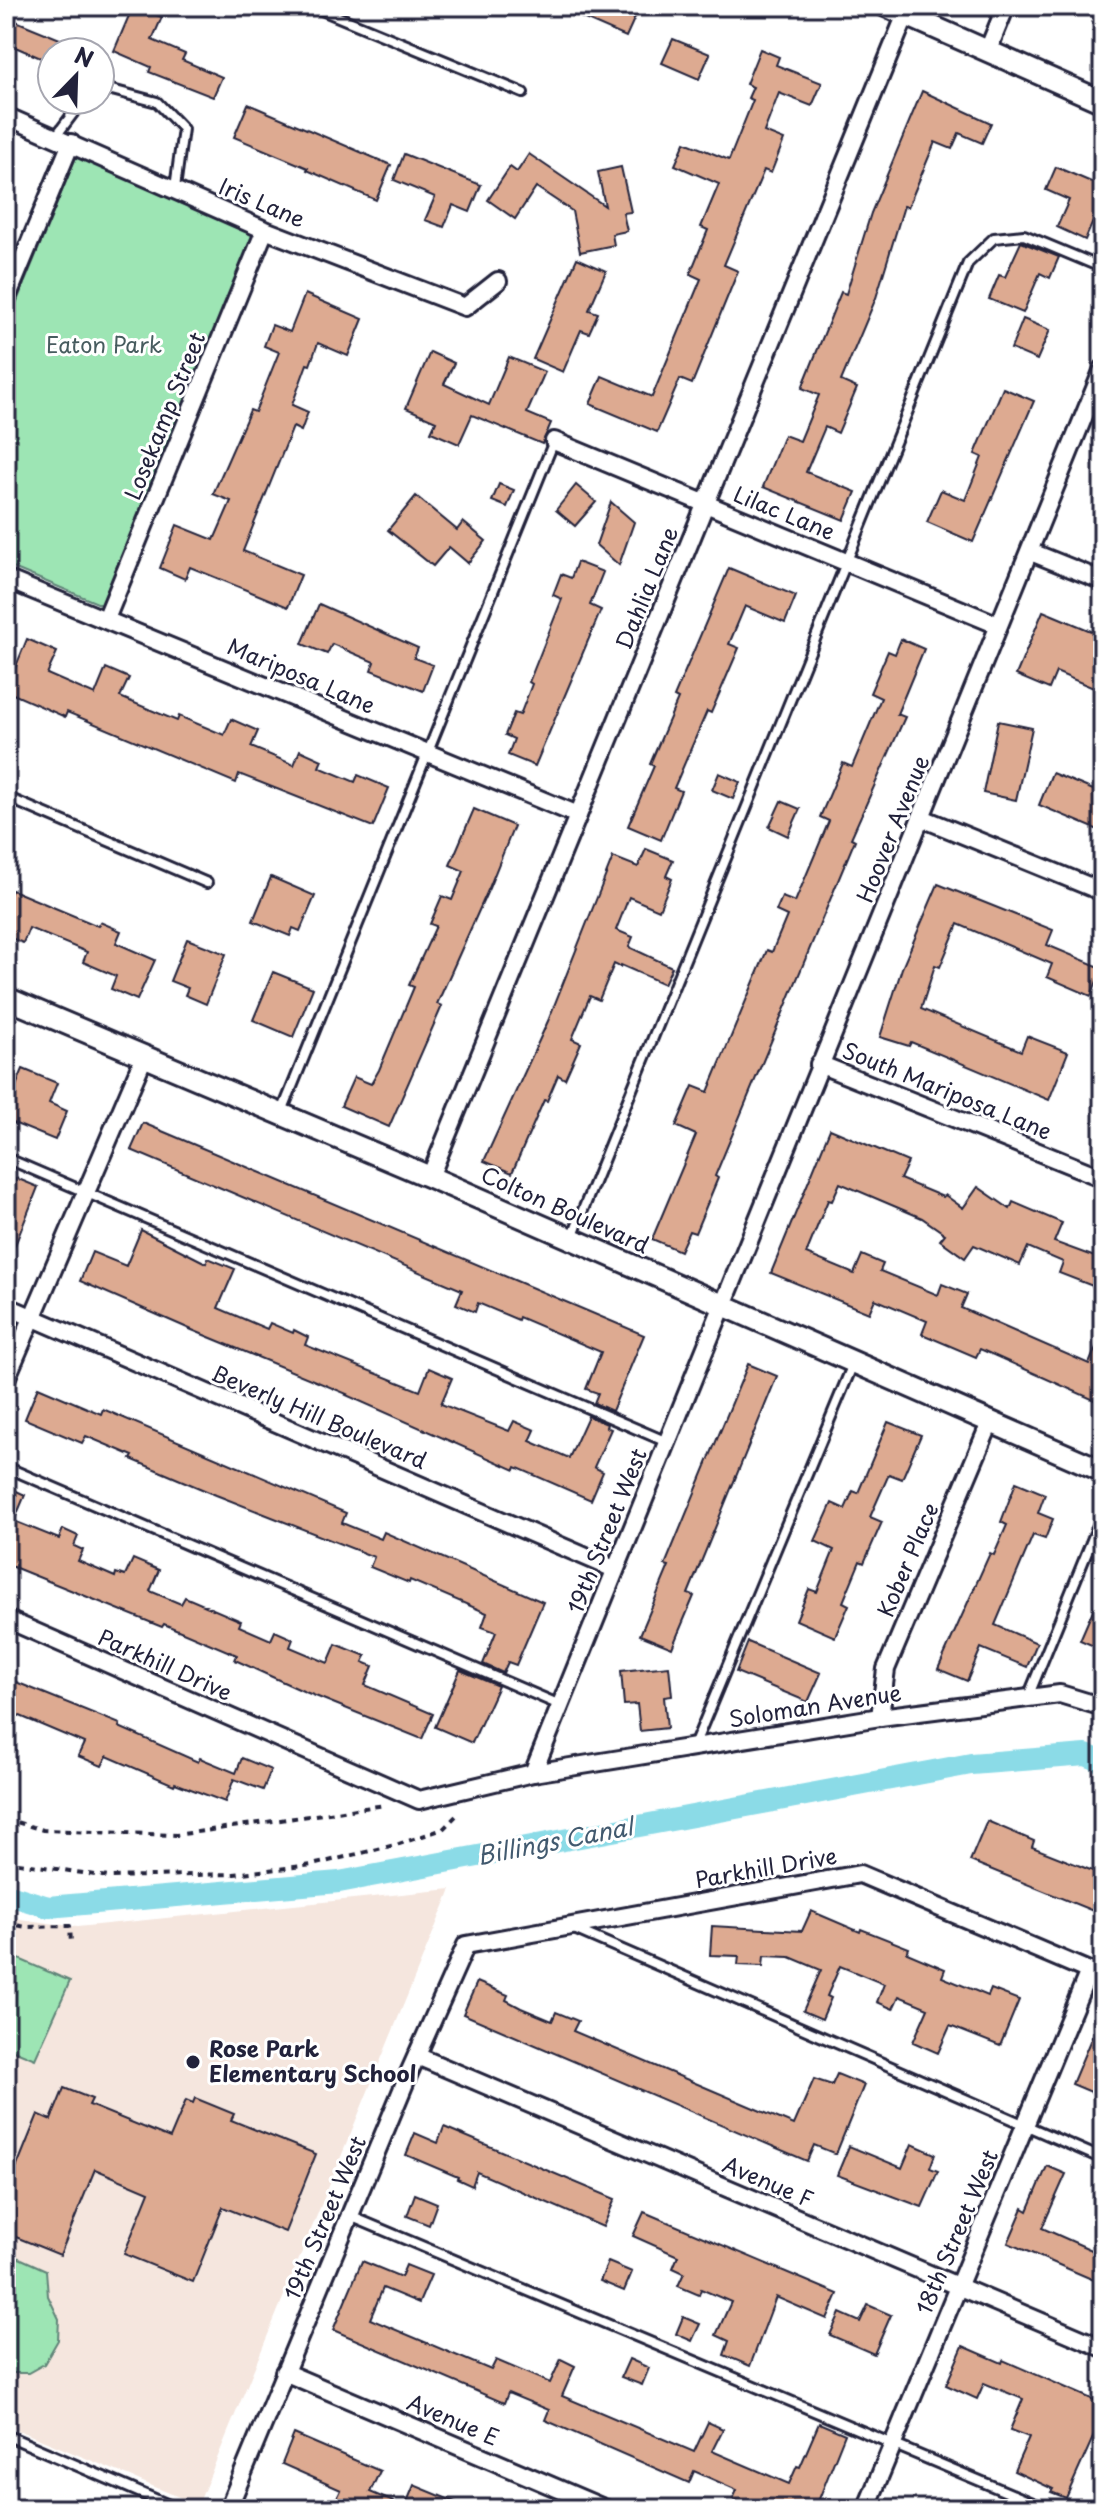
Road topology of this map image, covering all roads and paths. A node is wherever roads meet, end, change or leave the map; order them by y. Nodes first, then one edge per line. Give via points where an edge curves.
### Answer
1 (312, 6) edge
2 (886, 6) edge
3 (1006, 6) edge
4 (906, 14) junction
5 (988, 50) junction
6 (116, 91) edge
7 (523, 93) dead end
8 (1103, 102) edge
9 (6, 116) edge
10 (75, 116) edge
11 (63, 140) junction
12 (175, 188) junction
13 (265, 230) junction
14 (1103, 268) edge
15 (498, 281) dead end
16 (6, 300) edge
17 (1103, 369) edge
18 (554, 441) joint
19 (705, 504) junction
20 (1031, 552) junction
21 (847, 562) junction
22 (6, 579) edge
23 (1103, 581) edge
24 (106, 619) junction
25 (998, 625) junction
26 (427, 752) junction
27 (6, 797) edge
28 (578, 815) junction
29 (922, 818) junction
30 (207, 883) dead end
31 (1103, 892) edge
32 (6, 998) edge
33 (144, 1057) junction
34 (819, 1064) junction
35 (281, 1115) junction
36 (6, 1158) edge
37 (430, 1177) junction
38 (1103, 1178) edge
39 (88, 1193) junction
40 (571, 1239) junction
41 (723, 1305) junction
42 (6, 1306) edge
43 (32, 1317) junction
44 (853, 1363) junction
45 (6, 1379) edge
46 (990, 1423) junction
47 (667, 1442) junction
48 (6, 1467) edge
49 (1103, 1471) edge
50 (1103, 1513) edge
51 (614, 1569) junction
52 (6, 1619) edge
53 (1027, 1698) junction
54 (560, 1705) junction
55 (1103, 1707) edge
56 (880, 1717) junction
57 (694, 1747) junction
58 (533, 1773) junction
59 (419, 1800) junction
60 (459, 1813) dead end
61 (6, 1819) edge
62 (6, 1861) edge
63 (6, 1923) edge
64 (568, 1927) junction
65 (71, 1944) dead end
66 (466, 1945) joint
67 (1096, 1974) edge
68 (417, 2056) junction
69 (1025, 2126) junction
70 (1103, 2159) edge
71 (349, 2216) junction
72 (958, 2286) junction
73 (1103, 2348) edge
74 (284, 2372) junction
75 (6, 2435) edge
76 (893, 2444) junction
77 (178, 2509) edge
78 (228, 2509) edge
79 (606, 2509) edge
80 (866, 2509) edge
81 (1047, 2509) edge

1 - 7 lane
2 - 4 street
3 - 5 street
4 - 5 street
4 - 19 street, Dahlia Lane
5 - 8 street
6 - 12 lane via 157,102 183,129
9 - 11 street, Iris Lane
10 - 11 lane
11 - 12 street, Iris Lane
11 - 16 street
12 - 13 street, Iris Lane
13 - 15 street, Iris Lane via 465,307
13 - 24 street, Losekamp Street
14 - 21 lane via 1024,235 994,238 968,263
17 - 20 street, Hoover Avenue
18 - 19 street, Lilac Lane
18 - 26 lane
19 - 21 street, Lilac Lane
19 - 28 street, Dahlia Lane
20 - 23 street
20 - 25 street, Hoover Avenue
21 - 25 street, Lilac Lane
21 - 40 lane
22 - 24 street, Mariposa Lane
24 - 26 street, Mariposa Lane
25 - 29 street, Hoover Avenue
26 - 28 street, Mariposa Lane
26 - 35 lane
27 - 30 lane
28 - 37 street, Dahlia Lane
29 - 31 street
29 - 34 street, Hoover Avenue
32 - 33 street, Colton Boulevard
33 - 35 street, Colton Boulevard
33 - 39 street
34 - 38 street, South Mariposa Lane
34 - 41 street, Hoover Avenue
35 - 37 street, Colton Boulevard
36 - 39 lane
37 - 40 street, Colton Boulevard
39 - 43 street
39 - 47 lane
40 - 41 street, Colton Boulevard
41 - 44 street, Colton Boulevard
41 - 47 street, 19th Street West
42 - 43 street, Beverly Hill Boulevard
43 - 45 street
43 - 51 street, Beverly Hill Boulevard
44 - 46 street, Colton Boulevard
44 - 57 lane
46 - 49 street, Colton Boulevard
46 - 56 street, Kober Place via 886,1669
47 - 51 street, 19th Street West
48 - 54 lane
50 - 53 lane
51 - 54 street, 19th Street West
52 - 59 street, Parkhill Drive
53 - 55 street, Soloman Avenue via 1060,1694
53 - 56 street, Soloman Avenue
54 - 58 street, 19th Street West
56 - 57 street, Soloman Avenue
57 - 58 street, Soloman Avenue
58 - 59 street
59 - 61 path via 176,1835 43,1830
60 - 62 path via 443,1829 399,1844 312,1865 234,1874 108,1877
63 - 65 path via 70,1926
64 - 66 street, Parkhill Drive
64 - 67 street, Parkhill Drive via 860,1874
64 - 69 lane
66 - 68 street, 19th Street West
67 - 69 street, 18th Street West
68 - 71 street, 19th Street West
68 - 72 street, Avenue F
69 - 70 lane
69 - 72 street, 18th Street West
71 - 74 street, 19th Street West
71 - 76 lane
72 - 73 street, Avenue F
72 - 76 street, 18th Street West
74 - 78 street, 19th Street West
74 - 79 street, Avenue E
75 - 77 lane
76 - 80 street, 18th Street West
76 - 81 lane

